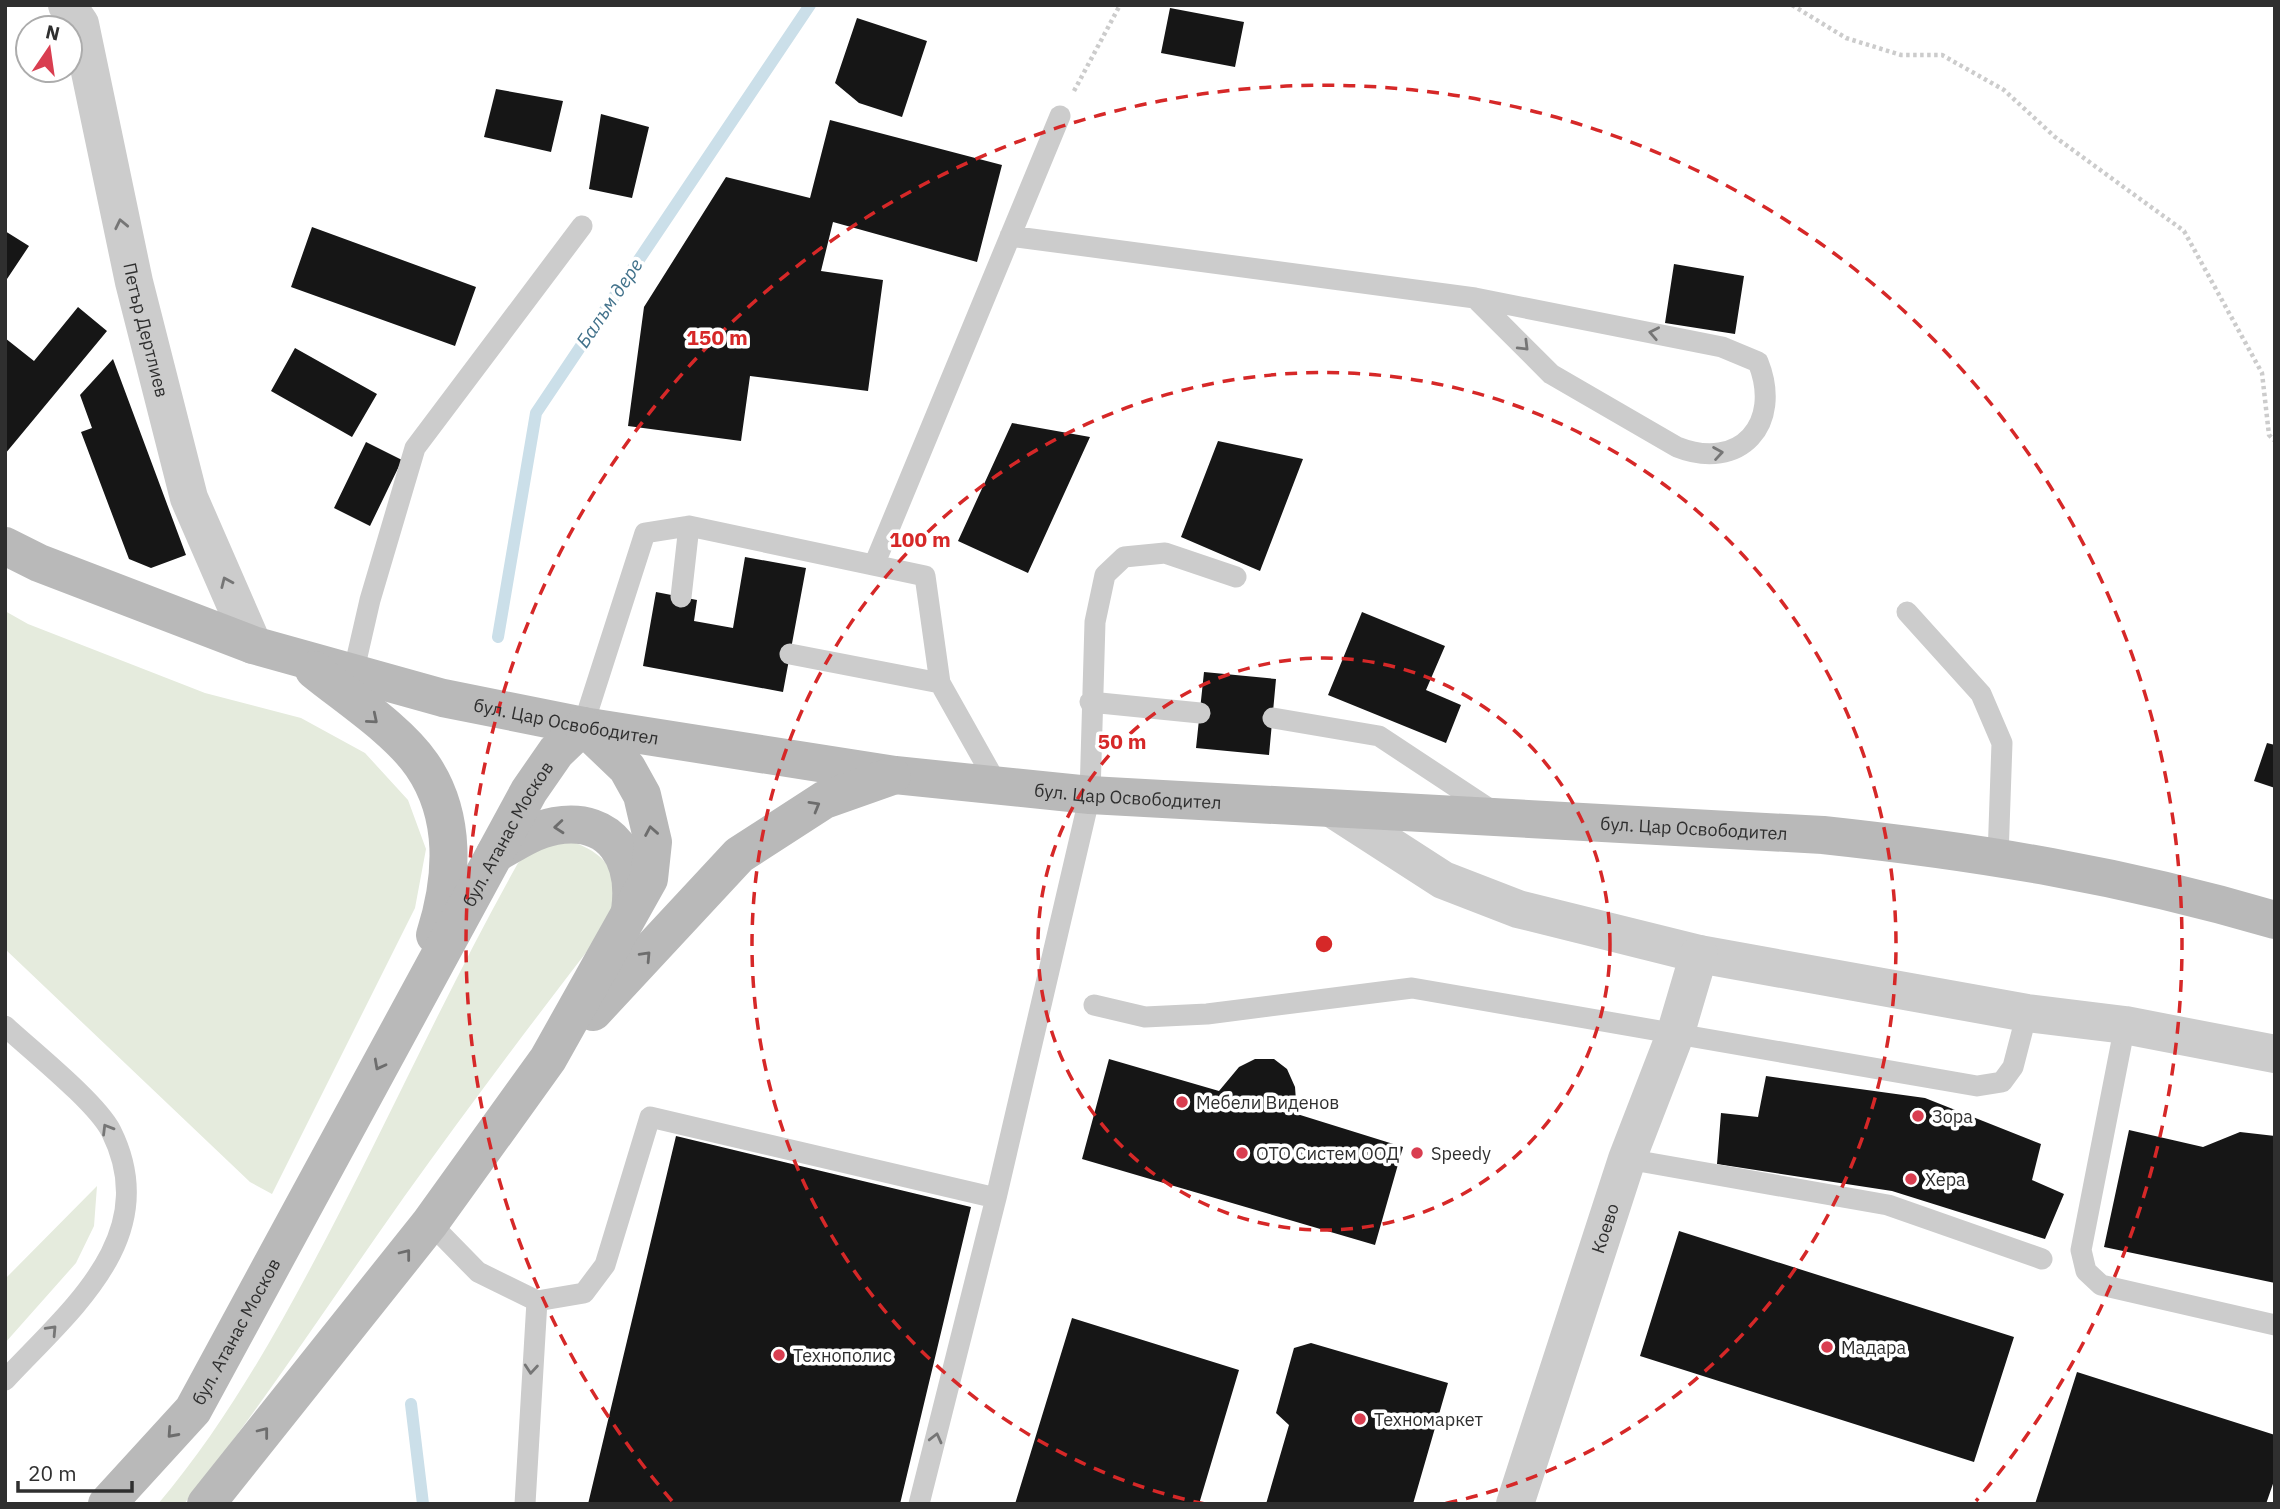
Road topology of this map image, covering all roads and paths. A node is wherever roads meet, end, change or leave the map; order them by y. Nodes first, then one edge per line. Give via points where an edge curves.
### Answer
1 (67, 5) edge
2 (1120, 5) edge
3 (1793, 5) edge
4 (1060, 116) joint
5 (582, 226) dead end
6 (1010, 236) junction
7 (1475, 298) junction
8 (2275, 441) edge
9 (689, 526) junction
10 (5, 546) edge
11 (874, 565) junction
12 (1236, 577) dead end
13 (681, 597) dead end
14 (1907, 612) dead end
15 (253, 645) junction
16 (790, 654) dead end
17 (302, 659) junction
18 (353, 674) junction
19 (940, 682) junction
20 (1090, 702) junction
21 (1200, 713) dead end
22 (1273, 718) dead end
23 (583, 726) junction
24 (895, 775) junction
25 (998, 786) junction
26 (1090, 795) junction
27 (1333, 809) junction
28 (1505, 819) junction
29 (495, 854) junction
30 (1998, 857) junction
31 (629, 919) junction
32 (2275, 920) edge
33 (1699, 954) junction
34 (412, 1005) junction
35 (1094, 1005) dead end
36 (2027, 1013) junction
37 (2124, 1025) junction
38 (5, 1026) edge
39 (1675, 1035) junction
40 (2275, 1054) edge
41 (548, 1059) junction
42 (1627, 1159) junction
43 (996, 1198) junction
44 (430, 1223) junction
45 (2042, 1259) dead end
46 (537, 1301) junction
47 (2275, 1325) edge
48 (5, 1380) edge
49 (107, 1504) edge
50 (206, 1504) edge
51 (525, 1504) edge
52 (919, 1504) edge
53 (1515, 1504) edge

15 -> 1 street, Петър Дертлиев via 189,498 134,282 80,24
2 - 4 path
3 - 8 path via 1846,38 1901,55 1942,55 2004,90 2055,137 2184,231 2262,373 2269,435
4 - 6 lane
5 - 18 lane via 415,448
6 - 7 lane
6 - 11 lane
7 -> 7 lane via 1551,374 1677,447 1703,455 1729,452 1762,422 1768,402 1766,382 1758,362 1738,353
9 - 11 lane
9 - 13 lane
9 - 23 lane via 645,533
10 - 15 main road, бул. Цар Освободител
11 - 19 lane via 925,576
12 - 20 lane via 1165,553 1124,557 1105,575 1095,622
14 - 30 lane via 1981,694 2002,743
15 - 17 main road, бул. Цар Освободител
16 - 19 lane
17 - 18 main road, бул. Цар Освободител
17 -> 34 main road via 422,764 440,798 448,830 450,872 442,914
18 - 23 main road, бул. Цар Освободител via 443,698
19 - 25 lane
20 - 21 lane
20 - 26 lane
22 - 28 lane via 1379,736
23 - 24 main road, бул. Цар Освободител
23 - 29 main road, бул. Атанас Москов via 541,772
31 -> 23 main road via 653,862 650,824 642,794 627,768
24 - 25 main road, бул. Цар Освободител
41 -> 24 main road via 740,855 824,800
25 - 26 main road, бул. Цар Освободител
26 - 27 main road, бул. Цар Освободител
26 - 43 lane
27 - 28 main road, бул. Цар Освободител
27 - 33 street via 1443,880 1518,909
28 - 30 main road, бул. Цар Освободител via 1823,835
31 -> 29 main road via 631,871 623,851 606,834 582,826 557,825
29 - 34 main road, бул. Атанас Москов
30 - 32 main road, бул. Цар Освободител via 2107,875
31 - 41 main road
33 - 36 street
33 - 39 street, Коево
34 -> 49 main road, бул. Атанас Москов via 192,1410
35 - 39 lane via 1144,1017 1207,1014 1412,988
36 - 37 street
36 - 39 lane via 2013,1067 2002,1082 1977,1086
37 - 40 street
37 - 47 lane via 2081,1250 2086,1271 2101,1285
48 -> 38 lane via 107,1266 122,1226 125,1184 110,1130
39 - 42 street, Коево
41 - 44 main road
42 - 45 lane via 1888,1205
42 - 53 street, Коево
43 - 46 lane via 650,1117 605,1265 584,1293
52 -> 43 lane
44 - 46 lane via 478,1272
50 -> 44 main road
46 -> 51 lane

